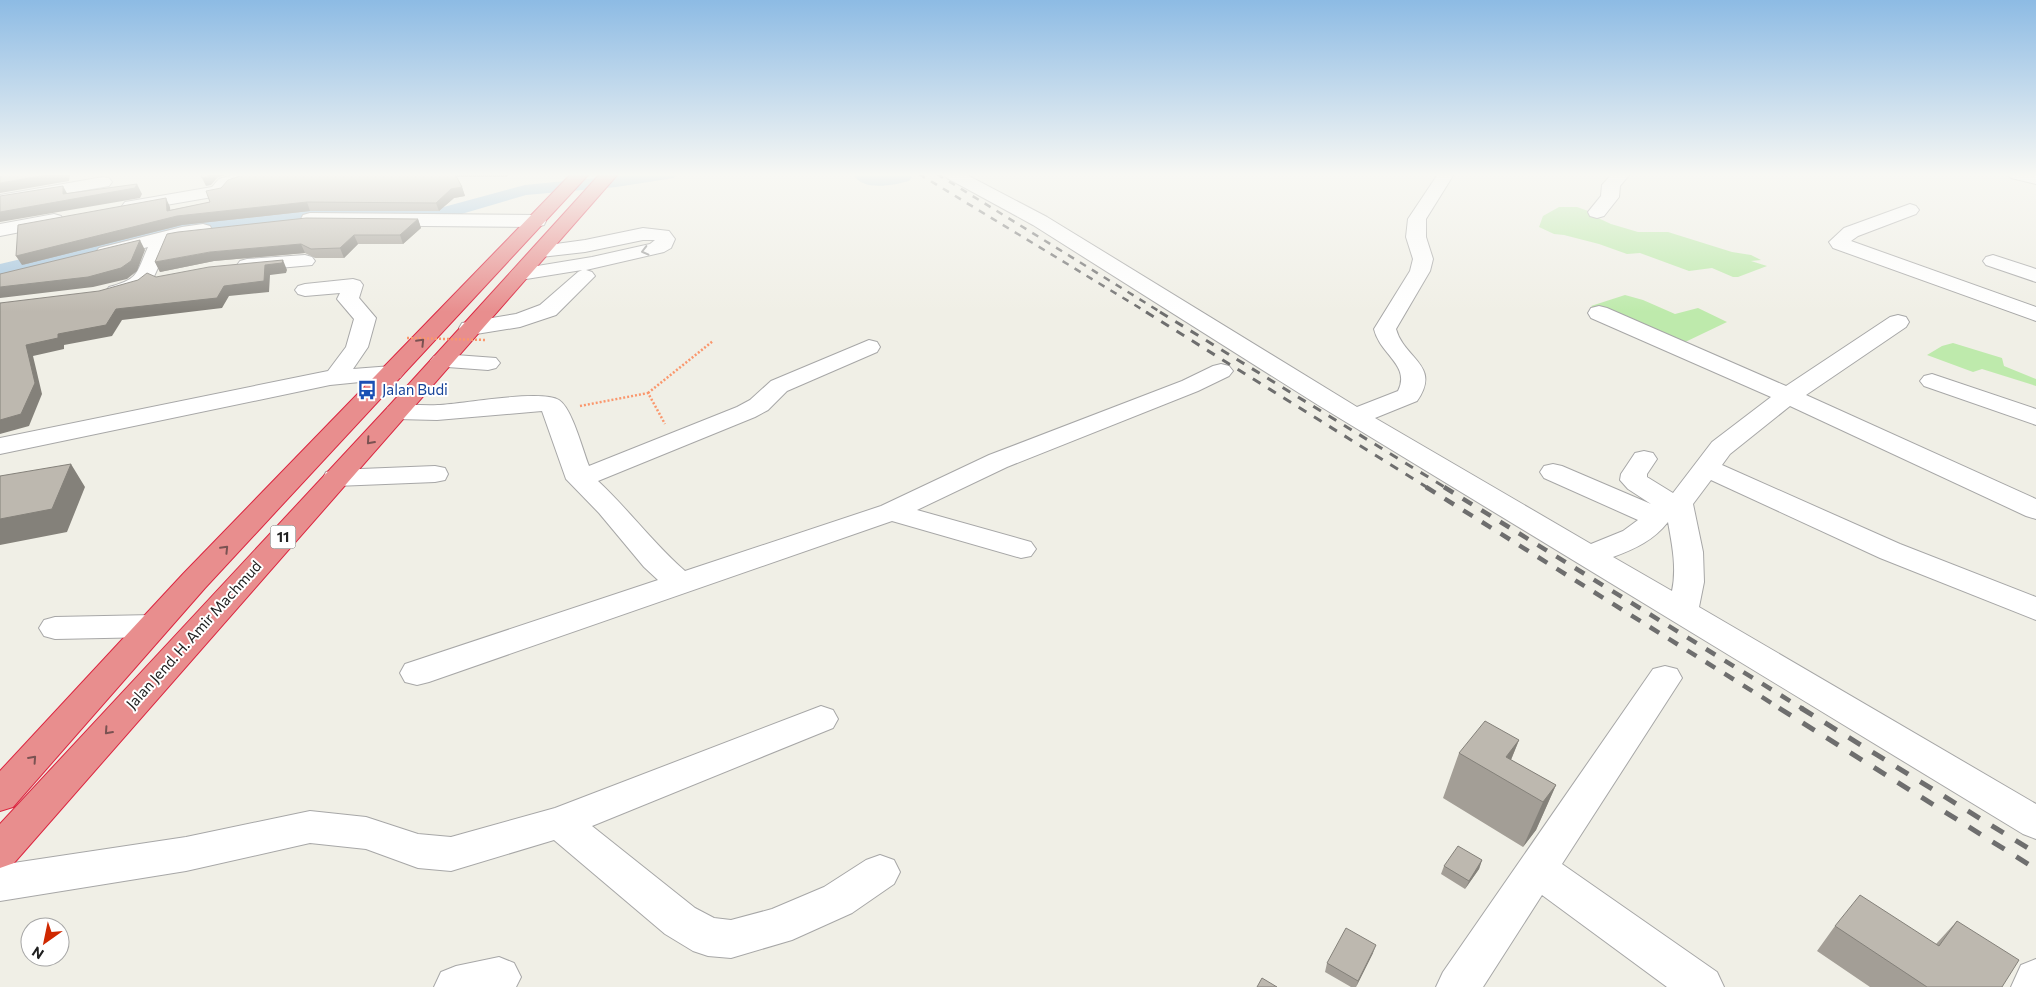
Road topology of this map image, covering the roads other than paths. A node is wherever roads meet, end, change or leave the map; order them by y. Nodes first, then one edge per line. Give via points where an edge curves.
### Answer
1 (56, 220) edge
2 (314, 220) edge
3 (412, 220) edge
4 (562, 220) edge
5 (1038, 220) edge
6 (1417, 220) edge
7 (1883, 220) edge
8 (294, 221) edge
9 (537, 221) joint
10 (222, 228) edge
11 (0, 230) edge
12 (162, 238) junction
13 (541, 251) junction
14 (84, 257) edge
15 (305, 260) dead end
16 (1993, 261) dead end
17 (231, 267) edge
18 (585, 276) dead end
19 (2036, 276) edge
20 (514, 282) junction
21 (305, 290) dead end
22 (551, 291) dead end
23 (94, 294) edge
24 (1599, 313) dead end
25 (2036, 314) edge
26 (1898, 322) dead end
27 (478, 334) junction
28 (869, 347) dead end
29 (442, 362) junction
30 (488, 363) dead end
31 (1220, 371) dead end
32 (392, 373) junction
33 (336, 377) junction
34 (1932, 381) dead end
35 (1788, 396) junction
36 (397, 412) junction
37 (1356, 416) junction
38 (2036, 417) edge
39 (0, 446) edge
40 (1644, 459) dead end
41 (1707, 468) junction
42 (1553, 472) dead end
43 (435, 474) dead end
44 (336, 478) junction
45 (580, 478) junction
46 (2036, 510) edge
47 (891, 512) junction
48 (1656, 517) junction
49 (1021, 549) dead end
50 (1588, 556) junction
51 (194, 581) junction
52 (243, 581) junction
53 (681, 584) junction
54 (2036, 609) edge
55 (1682, 611) junction
56 (153, 626) junction
57 (54, 628) dead end
58 (417, 673) dead end
59 (1665, 678) dead end
60 (821, 719) dead end
61 (0, 796) edge
62 (560, 822) junction
63 (2036, 823) edge
64 (0, 851) edge
65 (1537, 868) junction
66 (880, 872) dead end
67 (0, 883) edge
68 (499, 977) dead end
69 (2036, 979) edge
70 (456, 987) edge
71 (1458, 987) edge
72 (1702, 987) edge
73 (2033, 987) edge

1 - 11 street
2 - 8 street
3 - 9 street
4 - 13 highway, Jalan Jend. H. Amir Machmud / 11
5 - 37 street
6 - 37 street via 1416,237 1423,259 1420,271 1385,330 1386,340 1414,370 1415,382 1408,396
7 - 25 street via 1851,232 1840,244
32 -> 9 highway, Jalan Jend. H. Amir Machmud / 11
10 - 12 street
12 - 14 street
12 - 23 street via 143,281 120,290
13 - 20 highway, Jalan Jend. H. Amir Machmud / 11
13 -> 20 street via 642,234 657,234 665,239 664,244 657,248
15 - 17 street via 258,256
16 - 19 street
18 - 27 street via 548,310
20 - 22 street
20 - 27 highway, Jalan Jend. H. Amir Machmud / 11
21 - 33 street via 353,285 348,299 365,318 357,347
24 - 35 street
26 - 35 street
27 - 29 highway, Jalan Jend. H. Amir Machmud / 11
28 - 45 street via 779,386 759,406 746,412
29 - 30 street
29 - 36 highway, Jalan Jend. H. Amir Machmud / 11
31 - 47 street via 1190,386 998,461
32 - 33 street
51 -> 32 highway, Jalan Jend. H. Amir Machmud / 11
33 - 39 street
34 - 38 street
35 - 41 street via 1721,448
35 - 46 street
36 -> 44 highway, Jalan Jend. H. Amir Machmud / 11
36 - 45 street via 437,412 539,403 550,406 555,410
37 - 50 street
40 - 48 street via 1634,474 1634,480 1666,502
41 - 54 street via 1890,551
41 - 55 street via 1678,504 1688,552 1689,582
42 - 48 street
43 - 44 street
44 - 52 highway, Jalan Jend. H. Amir Machmud / 11
45 - 53 street via 609,506 654,560
47 - 49 street
47 - 53 street
48 - 50 street via 1634,538
50 - 55 street
51 - 52 highway
51 - 56 highway, Jalan Jend. H. Amir Machmud / 11
52 -> 64 highway, Jalan Jend. H. Amir Machmud / 11
53 - 58 street
55 - 63 street
56 - 57 street
61 -> 56 highway, Jalan Jend. H. Amir Machmud / 11
59 - 65 street
60 - 62 street
62 - 66 street via 680,921 708,936 731,939 777,927 838,900
62 - 67 street via 451,854 418,851 366,833 310,827 186,854
65 - 71 street
65 - 72 street
68 - 70 street
69 - 73 street

